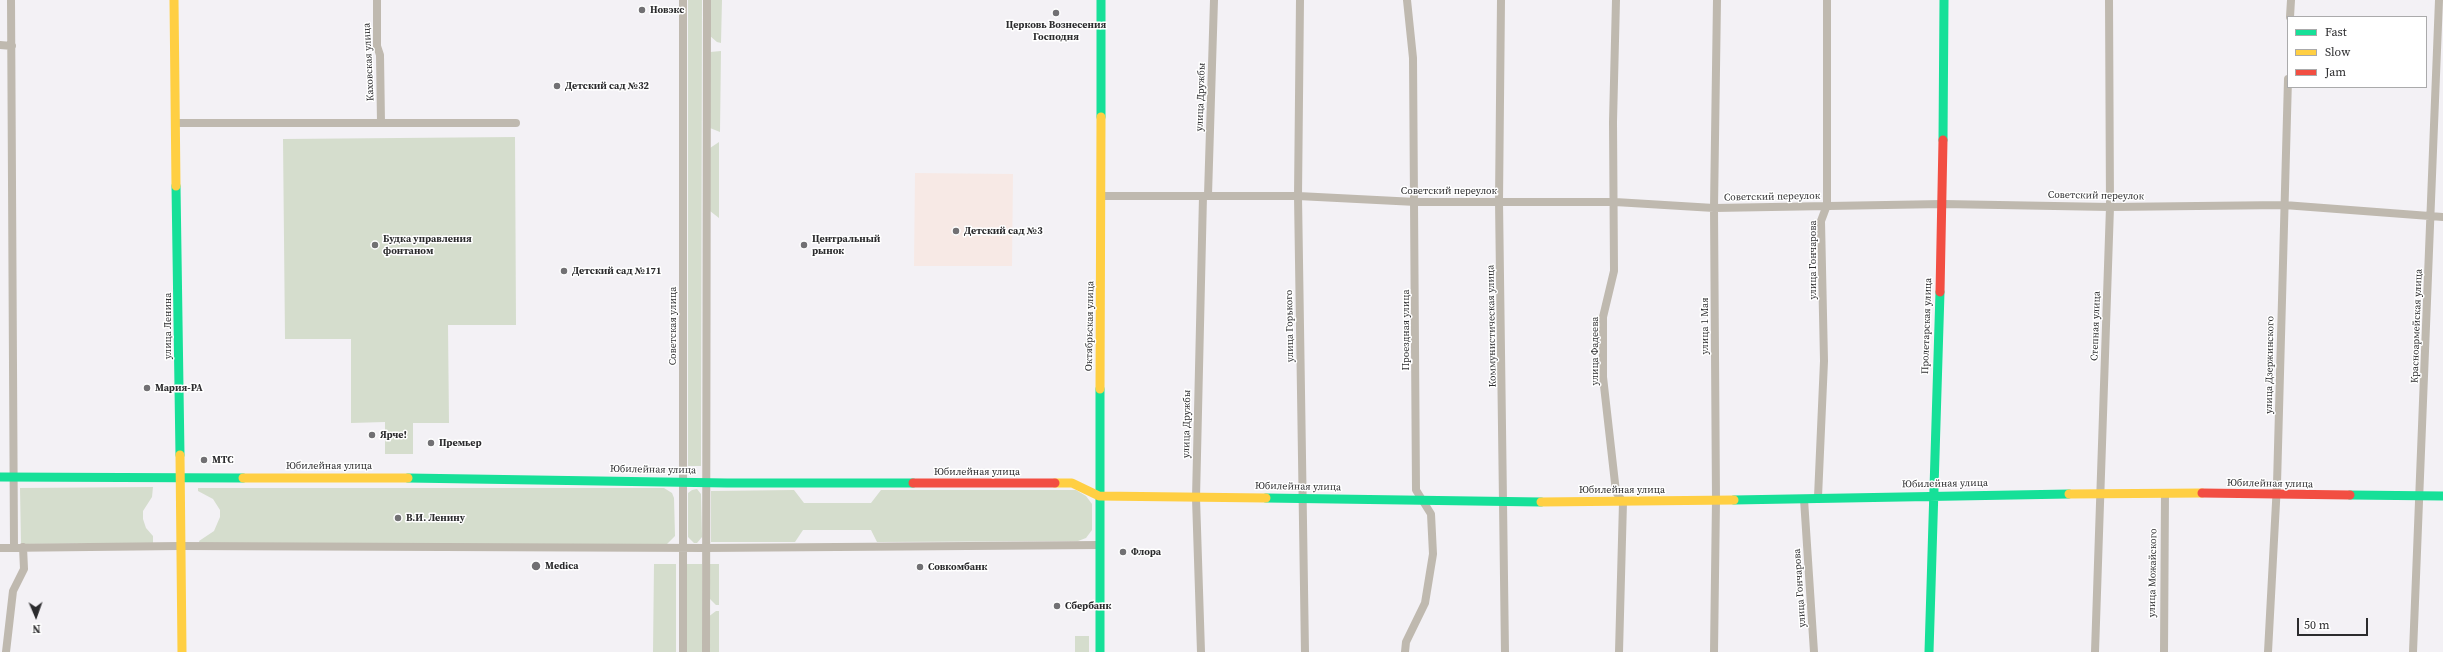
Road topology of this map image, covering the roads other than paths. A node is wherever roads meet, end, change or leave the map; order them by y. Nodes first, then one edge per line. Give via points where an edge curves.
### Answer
1 (11, 0) edge
2 (174, 0) edge
3 (377, 0) edge
4 (683, 0) edge
5 (708, 0) edge
6 (1102, 0) edge
7 (1214, 0) edge
8 (1300, 0) edge
9 (1407, 0) edge
10 (1501, 0) edge
11 (1616, 0) edge
12 (1717, 0) edge
13 (1827, 0) edge
14 (1944, 0) edge
15 (2109, 0) edge
16 (2290, 0) edge
17 (2439, 0) edge
18 (2290, 16) edge
19 (0, 46) edge
20 (12, 46) junction
21 (2288, 88) edge
22 (176, 123) junction
23 (381, 123) junction
24 (516, 123) dead end
25 (1102, 196) junction
26 (1206, 196) junction
27 (1298, 196) junction
28 (1499, 201) junction
29 (1416, 202) junction
30 (1615, 202) junction
31 (1942, 204) junction
32 (1827, 206) junction
33 (2284, 206) junction
34 (2110, 207) junction
35 (1714, 208) junction
36 (2431, 216) junction
37 (2443, 217) edge
38 (0, 477) edge
39 (14, 477) junction
40 (179, 477) junction
41 (682, 482) junction
42 (706, 482) junction
43 (2101, 493) junction
44 (2165, 493) junction
45 (2276, 495) junction
46 (1099, 496) junction
47 (1932, 496) junction
48 (2419, 496) junction
49 (2443, 496) edge
50 (1818, 497) junction
51 (1196, 498) junction
52 (1304, 498) junction
53 (1804, 499) junction
54 (1716, 500) junction
55 (1424, 501) junction
56 (1505, 501) junction
57 (1623, 502) junction
58 (1099, 545) junction
59 (180, 546) junction
60 (14, 547) junction
61 (23, 547) junction
62 (0, 548) edge
63 (684, 548) junction
64 (706, 548) junction
65 (6, 652) edge
66 (182, 652) edge
67 (683, 652) edge
68 (706, 652) edge
69 (1100, 652) edge
70 (1201, 652) edge
71 (1304, 652) edge
72 (1405, 652) edge
73 (1505, 652) edge
74 (1619, 652) edge
75 (1714, 652) edge
76 (1814, 652) edge
77 (1929, 652) edge
78 (2095, 652) edge
79 (2164, 652) edge
80 (2268, 652) edge
81 (2413, 652) edge

1 - 20 street
2 - 22 street, улица Ленина
3 - 23 street, Каховская улица
4 - 41 street, Советская улица
5 - 42 street
6 - 25 street, Октябрьская улица
7 - 26 street, улица Дружбы
8 - 27 street, улица Горького
9 - 29 street, Проездная улица via 1413,58
10 - 28 street, Коммунистическая улица
11 - 30 street, улица Фадеева via 1613,122
12 - 35 street, улица 1 Мая
13 - 32 street, улица Гончарова
14 - 31 street, Пролетарская улица
15 - 34 street, Степная улица
16 - 18 street
17 - 36 street, Красноармейская улица
19 - 20 street
20 - 39 street
21 - 33 street, улица Дзержинского
22 - 23 street
22 - 40 street, улица Ленина
23 - 24 street
25 - 26 street, Советский переулок
25 - 46 street, Октябрьская улица
26 - 27 street, Советский переулок
26 - 51 street, улица Дружбы
27 - 29 street, Советский переулок
27 - 52 street, улица Горького
28 - 29 street, Советский переулок
28 - 30 street, Советский переулок
28 - 56 street, Коммунистическая улица
29 - 55 street, Проездная улица via 1416,490
30 - 35 street, Советский переулок
30 - 57 street, улица Фадеева via 1614,272 1603,317 1603,377 1616,492
31 - 32 street, Советский переулок
31 - 34 street, Советский переулок
31 - 47 street, Пролетарская улица
32 - 35 street, Советский переулок
32 - 50 street, улица Гончарова via 1821,221 1824,361
33 - 34 street, Советский переулок
33 - 36 street, Советский переулок
33 - 45 street, улица Дзержинского
34 - 43 street, Степная улица
35 - 54 street, улица 1 Мая
36 - 37 street, Советский переулок
36 - 48 street, Красноармейская улица
38 - 39 street, Юбилейная улица
39 - 40 street, Юбилейная улица
39 - 60 street
40 - 41 street, Юбилейная улица
40 - 59 street, улица Ленина
41 - 42 street, Юбилейная улица
41 - 63 street, Советская улица
42 - 46 street, Юбилейная улица via 1072,483
42 - 64 street
43 - 44 street, Юбилейная улица
43 - 47 street, Юбилейная улица
43 - 78 street, Степная улица
44 - 45 street, Юбилейная улица
44 - 79 street, улица Можайского
45 - 48 street, Юбилейная улица
45 - 80 street, улица Дзержинского
46 - 51 street, Юбилейная улица
46 - 58 street, Октябрьская улица
47 - 50 street, Юбилейная улица
47 - 77 street, Пролетарская улица
48 - 49 street, Юбилейная улица
48 - 81 street, Красноармейская улица
50 - 53 street, Юбилейная улица
51 - 52 street, Юбилейная улица
51 - 70 street, улица Дружбы
52 - 55 street, Юбилейная улица
52 - 71 street, улица Горького
53 - 54 street, Юбилейная улица
53 - 76 street, улица Гончарова
54 - 57 street, Юбилейная улица
54 - 75 street, улица 1 Мая
55 - 56 street, Юбилейная улица
55 - 72 street, Проездная улица via 1430,514 1433,554 1424,603 1406,642
56 - 57 street, Юбилейная улица
56 - 73 street, Коммунистическая улица
57 - 74 street, улица Фадеева
58 - 64 street
58 - 69 street, Октябрьская улица
59 - 61 street
59 - 63 street
59 - 66 street, улица Ленина
60 - 61 street
60 - 62 street
61 - 65 street via 24,569 13,591
63 - 64 street
63 - 67 street, Советская улица
64 - 68 street

